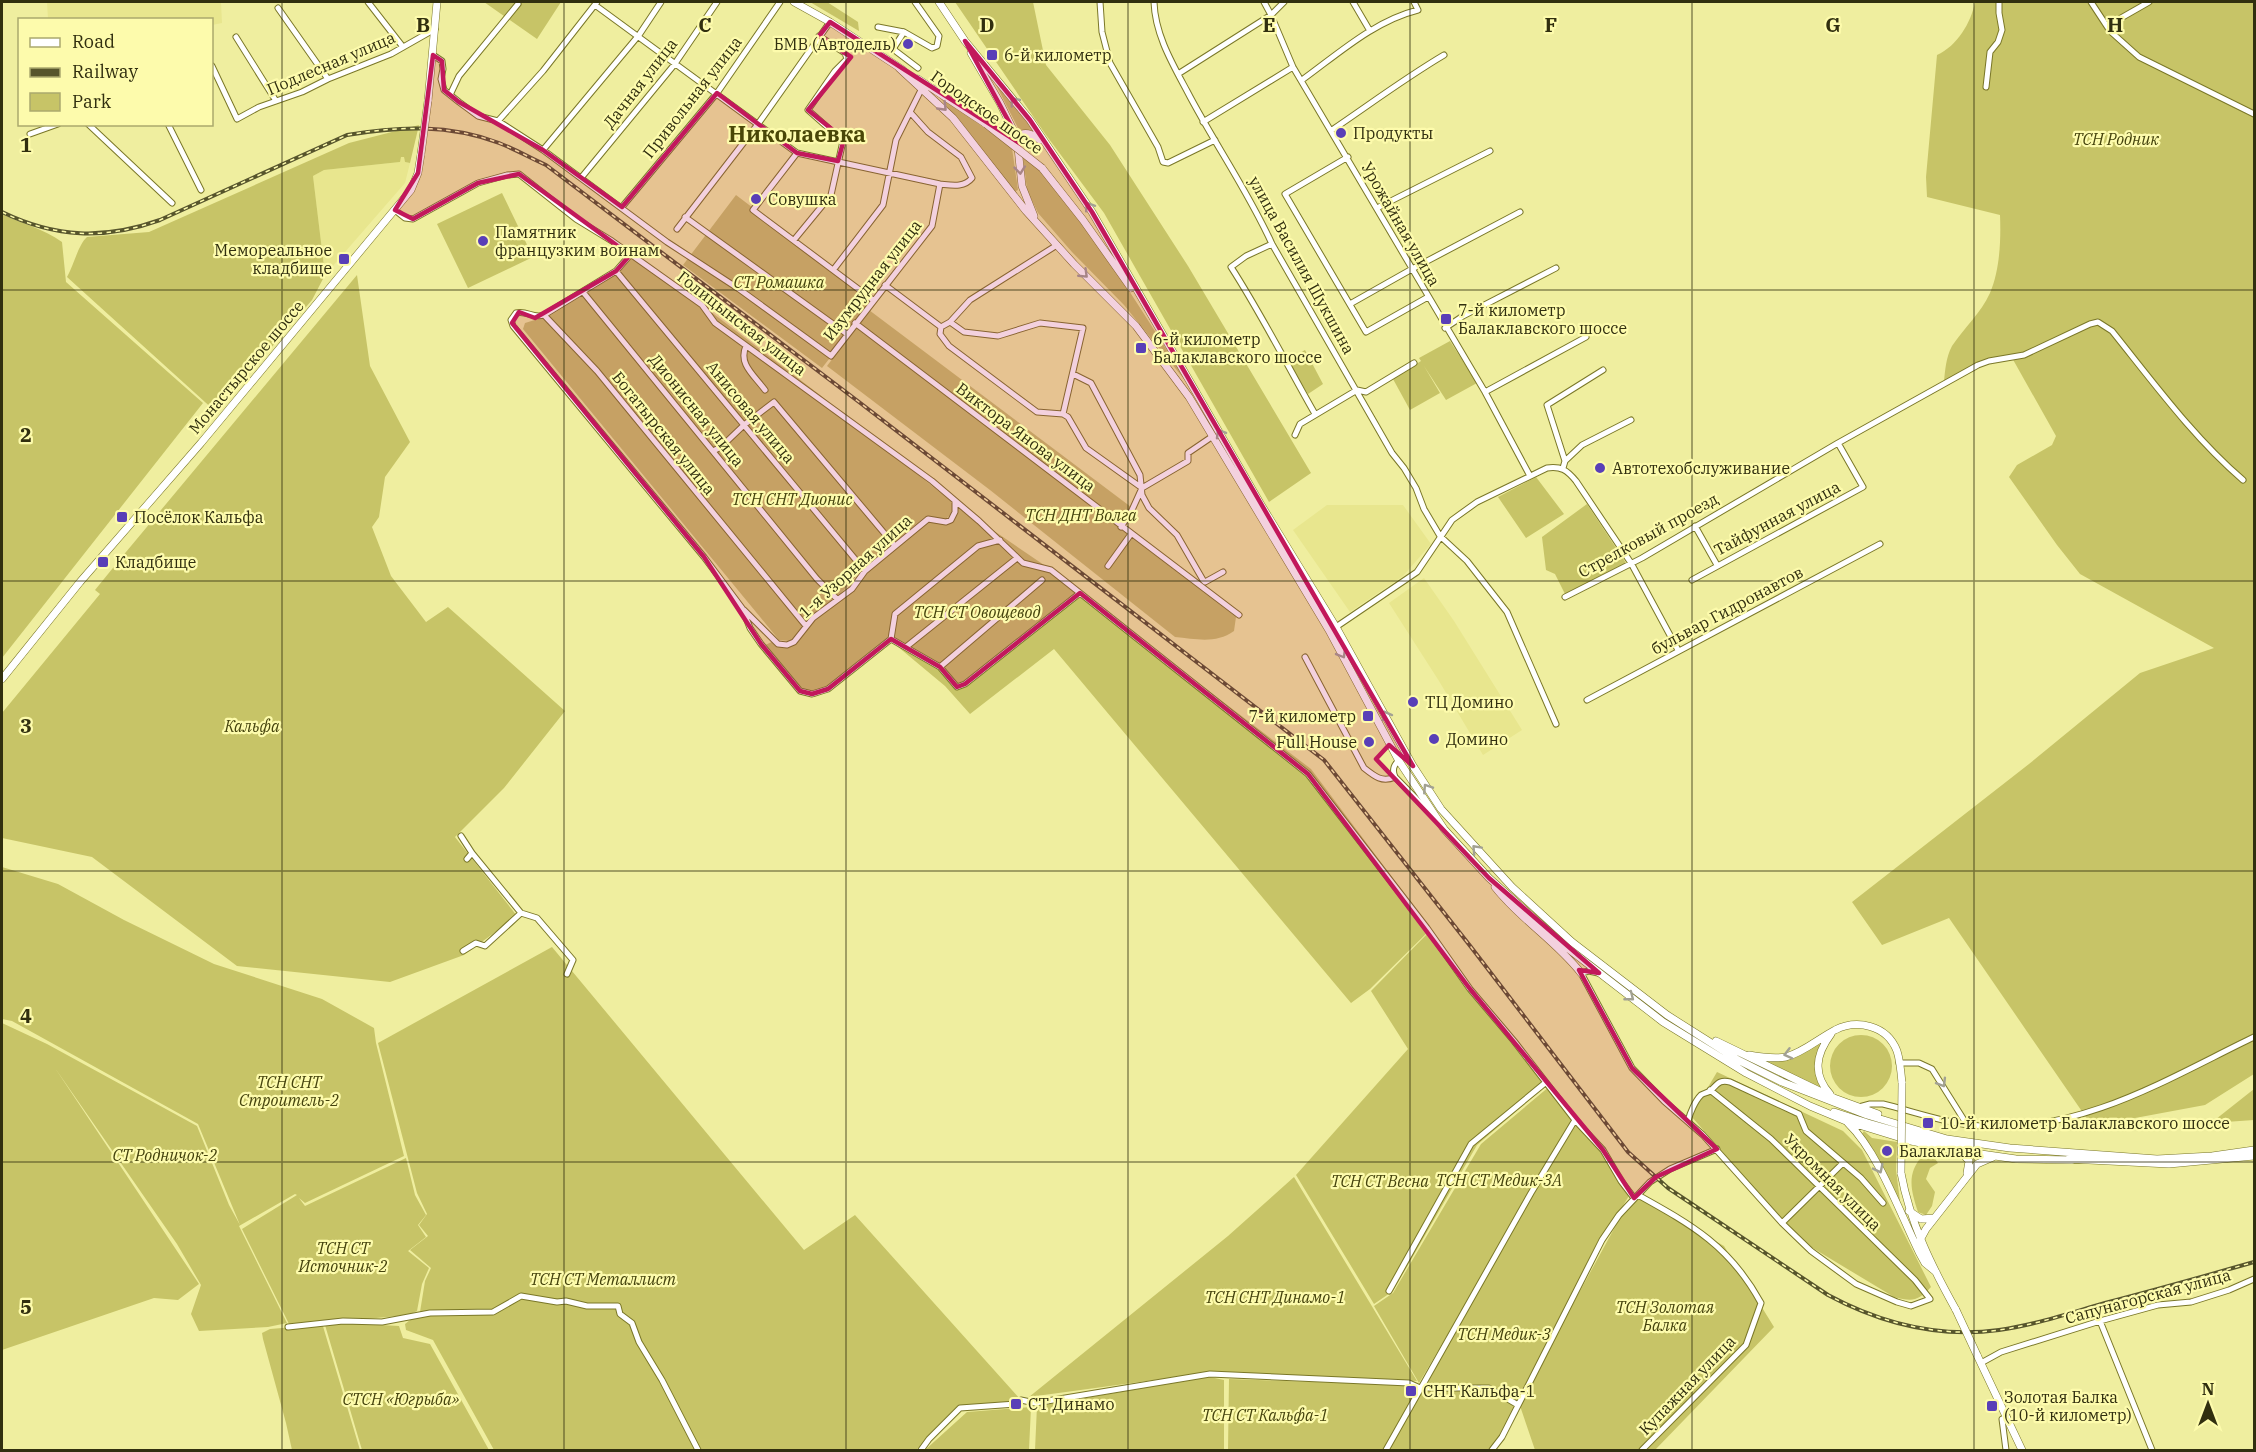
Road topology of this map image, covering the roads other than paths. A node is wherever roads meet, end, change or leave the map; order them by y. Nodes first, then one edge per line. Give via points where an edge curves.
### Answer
1 (368, 2) edge
2 (437, 2) edge
3 (661, 2) edge
4 (717, 2) edge
5 (780, 2) edge
6 (794, 2) edge
7 (915, 2) edge
8 (939, 2) edge
9 (1100, 2) edge
10 (1154, 2) edge
11 (1264, 2) edge
12 (1284, 2) edge
13 (1353, 2) edge
14 (1414, 2) edge
15 (1999, 2) edge
16 (2091, 2) edge
17 (2149, 2) edge
18 (596, 3) edge
19 (518, 4) dead end
20 (278, 8) dead end
21 (1271, 15) junction
22 (830, 22) junction
23 (2107, 26) junction
24 (878, 27) dead end
25 (435, 29) junction
26 (1370, 31) junction
27 (904, 32) junction
28 (639, 35) junction
29 (819, 36) junction
30 (236, 37) dead end
31 (965, 40) junction
32 (403, 47) junction
33 (433, 55) junction
34 (1443, 55) dead end
35 (676, 63) junction
36 (1293, 67) junction
37 (213, 68) edge
38 (899, 68) junction
39 (918, 68) dead end
40 (1178, 74) junction
41 (328, 79) junction
42 (1302, 80) junction
43 (1986, 87) dead end
44 (922, 88) junction
45 (717, 93) junction
46 (450, 95) junction
47 (276, 101) junction
48 (910, 112) junction
49 (2254, 114) edge
50 (498, 121) junction
51 (1203, 122) junction
52 (758, 124) junction
53 (52, 126) edge
54 (90, 126) edge
55 (169, 126) edge
56 (1332, 130) junction
57 (30, 134) dead end
58 (1017, 138) junction
59 (1215, 140) junction
60 (1048, 148) junction
61 (543, 150) junction
62 (1490, 151) dead end
63 (797, 153) junction
64 (1348, 158) junction
65 (838, 161) junction
66 (890, 172) junction
67 (581, 178) junction
68 (940, 184) junction
69 (201, 190) dead end
70 (172, 203) dead end
71 (622, 207) junction
72 (1377, 208) junction
73 (395, 210) junction
74 (1520, 212) dead end
75 (685, 217) junction
76 (676, 229) dead end
77 (1044, 231) junction
78 (794, 240) junction
79 (1272, 244) junction
80 (1057, 245) junction
81 (630, 255) junction
82 (1556, 268) dead end
83 (834, 269) junction
84 (1412, 269) junction
85 (616, 271) junction
86 (885, 285) junction
87 (583, 292) junction
88 (1428, 297) junction
89 (873, 300) junction
90 (1350, 304) junction
91 (1149, 312) junction
92 (544, 315) junction
93 (950, 322) junction
94 (855, 323) junction
95 (941, 327) junction
96 (1445, 328) junction
97 (847, 334) junction
98 (1586, 337) dead end
99 (746, 346) junction
100 (1414, 363) dead end
101 (1603, 370) dead end
102 (1073, 374) junction
103 (765, 390) dead end
104 (1357, 390) junction
105 (1485, 393) junction
106 (1064, 414) junction
107 (1315, 414) junction
108 (1630, 420) dead end
109 (744, 425) junction
110 (1295, 435) dead end
111 (1213, 436) junction
112 (1838, 442) junction
113 (713, 451) junction
114 (1565, 461) junction
115 (1563, 468) junction
116 (1530, 476) junction
117 (2243, 480) dead end
118 (1142, 488) junction
119 (955, 501) junction
120 (1695, 526) junction
121 (1121, 527) junction
122 (1131, 534) junction
123 (1440, 536) junction
124 (999, 540) junction
125 (1880, 544) dead end
126 (895, 546) junction
127 (1017, 558) junction
128 (1631, 563) junction
129 (1717, 565) junction
130 (1108, 566) dead end
131 (865, 571) junction
132 (1223, 572) dead end
133 (1042, 580) dead end
134 (1692, 580) dead end
135 (1080, 593) junction
136 (1565, 597) dead end
137 (837, 600) junction
138 (742, 608) junction
139 (1239, 615) dead end
140 (806, 626) junction
141 (1333, 630) junction
142 (891, 639) junction
143 (906, 647) junction
144 (1678, 650) junction
145 (1305, 657) dead end
146 (940, 667) junction
147 (2, 679) edge
148 (1587, 700) dead end
149 (1556, 724) dead end
150 (1399, 761) junction
151 (1413, 766) junction
152 (1395, 777) junction
153 (1437, 819) junction
154 (461, 836) dead end
155 (472, 853) junction
156 (467, 859) dead end
157 (1489, 878) junction
158 (521, 913) junction
159 (463, 951) dead end
160 (1581, 973) junction
161 (1599, 973) junction
162 (567, 974) dead end
163 (1681, 1024) junction
164 (1835, 1030) junction
165 (2254, 1037) edge
166 (1735, 1052) junction
167 (1899, 1063) junction
168 (1545, 1083) junction
169 (1710, 1090) junction
170 (1786, 1093) junction
171 (1834, 1098) junction
172 (1859, 1107) junction
173 (1575, 1120) junction
174 (1688, 1121) junction
175 (1846, 1121) junction
176 (1892, 1121) junction
177 (1972, 1125) junction
178 (1717, 1149) junction
179 (2254, 1149) edge
180 (1960, 1151) junction
181 (1995, 1156) junction
182 (2254, 1156) edge
183 (2071, 1157) junction
184 (1843, 1163) junction
185 (1965, 1178) junction
186 (1818, 1187) junction
187 (1636, 1196) junction
188 (1883, 1203) dead end
189 (1909, 1210) junction
190 (1936, 1216) junction
191 (1782, 1223) junction
192 (1920, 1240) junction
193 (1936, 1272) junction
194 (2254, 1279) edge
195 (1389, 1291) dead end
196 (2100, 1320) junction
197 (288, 1327) dead end
198 (1981, 1364) junction
199 (1420, 1388) junction
200 (1518, 1405) junction
201 (2007, 1417) junction
202 (698, 1450) edge
203 (921, 1450) edge
204 (1386, 1450) edge
205 (1492, 1450) edge
206 (1642, 1450) edge
207 (2006, 1450) edge
208 (2022, 1450) edge
209 (2152, 1450) edge

1 - 32 street
2 - 25 main road, Монастырское шоссе
3 - 28 street
4 - 35 street, Дачная улица
5 - 45 street, Привольная улица
6 - 22 main road, Городское шоссе
7 - 27 street via 939,41 932,48
8 - 31 main road
9 - 59 street via 1110,63 1163,162
10 - 40 street, улица Василия Шукшина via 1155,17
11 - 21 street, Урожайная улица
12 - 21 street
13 - 26 street
14 - 26 street via 1418,10 1399,15
15 - 43 street via 2002,30 1989,52
16 - 23 street
17 - 23 street
18 - 28 street
18 - 50 street
19 - 46 street via 459,76
20 - 41 street
21 - 36 street, Урожайная улица
21 - 40 street
22 - 29 street
22 - 38 main road, Городское шоссе
23 - 49 street via 2139,57
24 - 27 street
25 - 32 street, Подлесная улица
25 - 33 main road, Монастырское шоссе
26 - 42 street
27 - 39 street via 893,49
28 - 35 street
28 - 61 street
29 - 52 street
29 - 65 street via 845,53 847,59 808,110 843,140
30 - 47 street
31 - 58 main road
60 -> 31 main road
32 - 41 street, Подлесная улица
33 - 46 street via 442,61 441,79
33 - 73 main road, Монастырское шоссе, bridge via 418,173 411,190
34 - 56 street
35 - 45 street
35 - 67 street, Дачная улица
36 - 42 street, Урожайная улица
36 - 51 street
37 - 47 street, Подлесная улица via 237,119
38 - 44 main road
38 - 91 main road, Городское шоссе, bridge via 986,124 1042,168
40 - 51 street, улица Василия Шукшина
41 - 47 street, Подлесная улица
42 - 56 street, Урожайная улица
44 - 48 street
44 -> 77 main road via 965,132
45 - 52 street
45 - 71 street, Привольная улица
46 - 50 street via 478,116
48 - 66 street via 896,140
48 - 68 street via 928,132 961,157 972,178 963,185
50 - 61 street
51 - 59 street, улица Василия Шукшина
52 - 63 street
52 - 75 street
53 - 57 street
54 - 70 street
55 - 69 street
56 - 64 street, Урожайная улица
58 - 60 main road via 1021,134 1034,135
58 -> 77 main road via 1022,186
59 - 79 street, улица Василия Шукшина
91 -> 60 main road via 1092,212
61 - 67 street
62 - 72 street
63 - 65 street
63 - 78 street via 753,210
64 - 72 street, Урожайная улица
64 - 90 street via 1285,194
65 - 66 street
65 - 78 street via 831,195
66 - 68 street
66 - 83 street via 883,205
67 - 71 street
68 - 86 street, Изумрудная улица via 932,226
71 - 97 street, Изумрудная улица via 831,356
72 - 84 street, Урожайная улица
73 - 81 street, Голицынская улица via 413,219 478,183 519,174
73 - 147 main road, Монастырское шоссе
74 - 84 street
75 - 76 street
75 - 97 street
77 - 80 main road
78 - 83 street
79 - 104 street, улица Василия Шукшина
79 - 107 street via 1231,267
80 - 93 street via 970,300
80 -> 111 main road via 1136,326
81 - 85 street
81 - 99 street, Голицынская улица via 702,305 715,323
82 - 96 street
83 - 89 street
84 - 88 street, Урожайная улица
84 - 90 street
85 - 87 street
85 - 109 street, Анисовая улица
86 - 89 street, Изумрудная улица
86 - 95 street
87 - 92 street
87 - 113 street, Дионисная улица
88 - 90 street via 1366,332
88 - 96 street, Урожайная улица
89 - 94 street, Изумрудная улица
141 -> 91 main road
92 - 138 street via 534,317 519,312 512,317 512,323
92 - 140 street, Богатырская улица via 597,371
93 - 95 street
93 - 102 street via 964,332 998,336 1040,323 1083,328
94 - 97 street, Изумрудная улица
94 - 121 street, Виктора Янова улица
95 - 106 street via 940,334 949,346 1029,407 1037,412
96 - 105 street, Урожайная улица
98 - 105 street
99 - 103 street via 743,362
99 - 119 street, Голицынская улица
100 - 104 street via 1366,392
101 - 114 street via 1546,405
102 - 106 street
102 - 118 street via 1091,383 1140,475
104 - 107 street
104 - 123 street, улица Василия Шукшина
105 - 116 street, Урожайная улица
106 - 118 street via 1090,452
107 - 110 street via 1300,424
108 - 114 street via 1582,445
109 - 113 street
109 - 126 street via 774,402
109 - 131 street, Анисовая улица
111 - 118 street via 1188,453 1188,461
111 - 141 main road
112 - 117 street, Стрелковый проезд via 1978,365 2024,355 2098,322 2112,331 2197,434
112 - 120 street, Стрелковый проезд
112 - 129 street, Тайфунная улица via 1863,487
113 - 137 street, Дионисная улица
114 - 115 street
115 - 116 street via 1547,468
115 - 128 street via 1576,481
116 - 123 street via 1477,502 1452,520
118 - 121 street
118 - 132 street via 1149,508 1177,535 1205,582
119 - 124 street, Голицынская улица
119 - 126 street, 1-я Узорная улица via 951,520 928,519
120 - 128 street, Стрелковый проезд
120 - 129 street
121 - 122 street, Виктора Янова улица
122 - 130 street
122 - 139 street, Виктора Янова улица
123 - 141 street via 1417,572
123 - 149 street, улица Василия Шукшина via 1467,561 1507,612
124 - 127 street, Голицынская улица
124 - 142 street via 978,546 895,614
125 - 144 street, бульвар Гидронавтов
126 - 131 street, 1-я Узорная улица
127 - 135 street, Голицынская улица via 1023,564 1052,570
127 - 143 street
128 - 136 street, Стрелковый проезд
128 - 144 street
129 - 134 street, Тайфунная улица
131 - 137 street, 1-я Узорная улица via 852,589
133 - 146 street
135 - 146 street via 965,684 957,687
135 - 168 street via 1308,774
137 - 140 street, 1-я Узорная улица
138 - 140 street, 1-я Узорная улица via 778,644 794,642
138 - 142 street via 761,644 800,691 812,694 828,689
141 -> 150 main road
151 -> 141 main road
142 - 143 street
143 - 146 street
144 - 148 street, бульвар Гидронавтов
145 - 152 street via 1364,768 1376,778
150 - 151 main road
150 - 152 street via 1393,770
150 - 153 main road
163 -> 151 main road via 1572,942 1512,887 1441,809
152 - 153 street
153 - 157 main road
154 - 155 street
155 - 156 street
155 - 158 street
157 - 160 main road via 1510,906
157 - 161 main road
158 - 159 street via 485,946 476,943
158 - 162 street via 537,918 573,960
160 - 161 street
160 - 174 street via 1632,1068
161 -> 170 main road via 1671,1028
163 - 166 main road
163 - 176 main road via 1782,1082 1826,1101
164 -> 166 main road via 1786,1056 1758,1057
164 - 167 main road via 1850,1024 1878,1029 1890,1039
164 - 171 main road via 1823,1047 1817,1066 1822,1085
165 - 177 street via 2122,1101 2078,1117 2009,1127
166 - 171 main road
167 -> 177 street via 1919,1063 1932,1069 1964,1120
167 - 189 main road, bridge via 1901,1173
168 - 173 street
168 - 195 street via 1471,1144
169 - 174 street via 1696,1102
169 - 184 street via 1724,1080 1799,1114 1806,1131
169 - 186 street, Укромная улица via 1771,1139
170 - 175 main road
170 - 183 main road via 1866,1123 1932,1141 1996,1152
171 - 172 main road
172 - 176 main road
172 - 177 street via 1883,1104
173 - 187 street via 1604,1150 1621,1181
173 - 199 street
174 - 178 street
175 - 180 main road
175 -> 193 main road via 1870,1149 1919,1252
176 - 183 main road via 1947,1139
178 - 187 street via 1656,1177
178 - 191 street
179 - 183 main road via 2157,1159
180 - 181 main road
180 - 185 main road via 1969,1161
181 - 183 main road via 2042,1160
181 - 185 main road via 1977,1164
182 - 183 main road via 2169,1164
184 - 186 street
184 - 188 street
185 - 190 main road
186 - 191 street
186 - 191 street, Укромная улица via 1930,1299 1911,1306 1856,1284 1811,1251
187 - 200 street via 1602,1239
187 - 206 street, Купажная улица via 1686,1222 1728,1256 1748,1279 1761,1303 1746,1345
189 - 190 main road via 1923,1219
189 - 192 main road
190 - 192 main road
192 - 193 main road
193 - 198 main road, bridge
194 - 196 street, Сапунагорская улица via 2191,1302 2158,1305
196 - 198 street, Сапунагорская улица via 2001,1352
196 - 209 street
197 - 202 street via 343,1321 382,1322 430,1313 493,1312 521,1296 587,1306 618,1306 620,1314 632,1323
198 - 201 main road
199 - 200 street via 1490,1388
199 - 203 street via 1409,1383 1210,1374 1035,1403 1021,1400 1016,1404 960,1408
199 - 204 street
200 - 205 street
201 - 207 street via 2002,1419
201 - 208 main road

